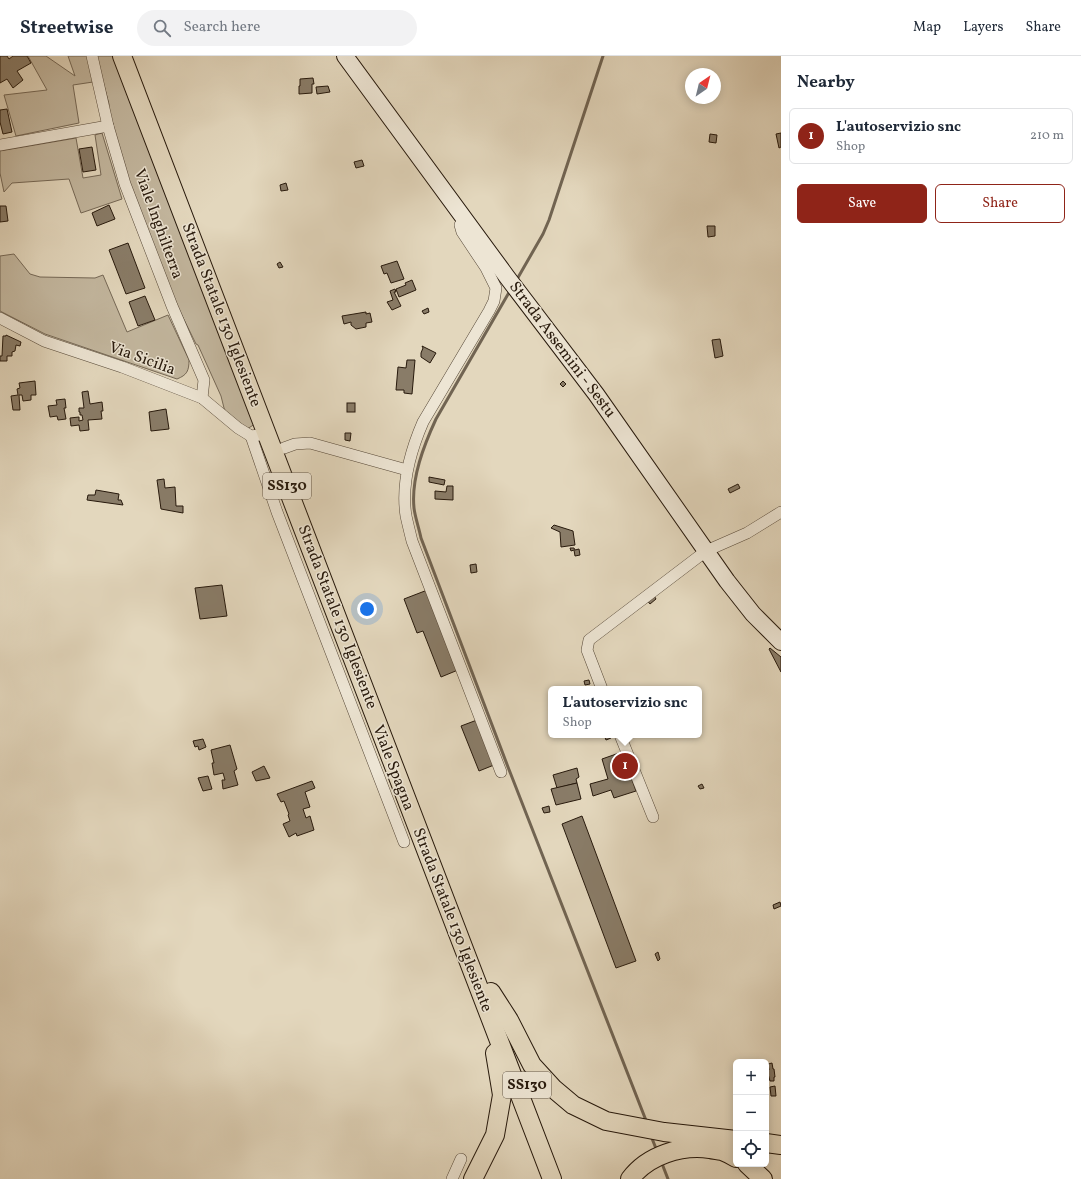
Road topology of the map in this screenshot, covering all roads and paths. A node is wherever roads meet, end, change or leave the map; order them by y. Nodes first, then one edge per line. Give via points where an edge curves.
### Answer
1 (92, 56) edge
2 (122, 56) edge
3 (135, 56) edge
4 (345, 56) edge
5 (108, 126) junction
6 (0, 145) edge
7 (464, 220) junction
8 (0, 318) edge
9 (202, 398) junction
10 (259, 435) junction
11 (284, 448) junction
12 (407, 470) junction
13 (781, 512) edge
14 (706, 551) junction
15 (781, 642) edge
16 (601, 686) edge
17 (621, 738) edge
18 (501, 772) dead end
19 (653, 817) dead end
20 (404, 842) dead end
21 (491, 992) junction
22 (488, 1015) junction
23 (733, 1140) edge
24 (769, 1144) edge
25 (781, 1145) edge
26 (733, 1156) edge
27 (460, 1159) dead end
28 (750, 1167) edge
29 (452, 1179) edge
30 (473, 1179) edge
31 (552, 1179) edge
32 (563, 1179) edge
33 (630, 1179) edge
34 (763, 1179) edge

1 - 5 street, Viale Inghilterra
2 - 10 main road, Strada Statale 130 Iglesiente / SS130
3 - 11 main road, Strada Statale 130 Iglesiente / SS130
4 - 7 street, Strada Assemini - Sestu
5 - 6 street
5 - 9 street, Viale Inghilterra via 125,184 170,301 204,380
7 - 12 street via 460,225 462,232 496,288 494,301 423,422
7 - 14 street, Strada Assemini - Sestu via 596,394
8 - 9 street, Via Sicilia via 44,341 122,367
9 - 10 street, Via Sicilia via 238,428
10 - 20 street, Viale Spagna via 280,519
10 - 22 main road, Strada Statale 130 Iglesiente / SS130
11 - 12 street via 310,443
11 - 21 main road, Strada Statale 130 Iglesiente / SS130
12 - 18 street via 406,516 412,541
13 - 14 street via 747,533
14 - 15 street, Strada Assemini - Sestu via 753,614
14 - 16 street via 589,640 587,650
17 - 19 street
21 - 23 main road via 532,1065 573,1105 606,1121 664,1132
21 - 32 main road, Strada Statale 130 Iglesiente / SS130
22 - 30 main road via 502,1095 495,1135
22 - 31 main road, Strada Statale 130 Iglesiente / SS130
24 - 25 main road
26 - 33 main road via 722,1151 702,1148 683,1149 649,1160
27 - 29 street
28 - 34 main road

